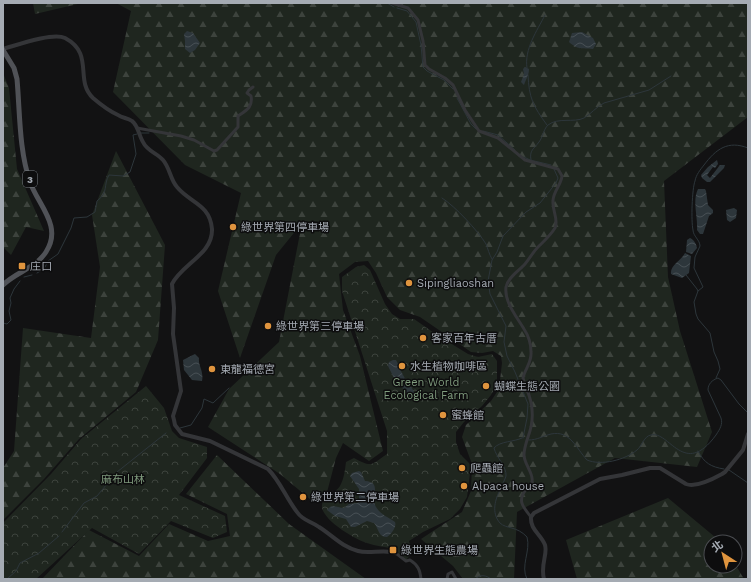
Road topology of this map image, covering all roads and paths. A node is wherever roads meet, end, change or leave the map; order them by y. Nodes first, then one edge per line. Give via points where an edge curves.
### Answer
1 (392, 3) edge
2 (3, 50) edge
3 (252, 87) dead end
4 (137, 128) junction
5 (3, 286) edge
6 (748, 434) edge
7 (531, 517) junction
8 (391, 552) joint
9 (421, 579) edge
10 (447, 579) edge
11 (456, 579) edge
12 (544, 579) edge

1 - 7 street via 408,8 418,20 425,65 453,85 479,131 498,138 525,160 558,170 562,176 553,197 555,227 511,277 506,289 507,299 526,332 531,351 530,362 523,378 532,405 524,460 533,480 521,499
2 - 4 street via 49,37 63,37 76,46 83,59 85,87 90,95 116,115 132,121
2 - 5 main road, 3 via 14,68 17,79 25,163 31,183 49,218 51,236 47,252 39,261
3 - 4 street via 247,93 251,96 250,108 238,116 238,127 217,150 214,151 181,136
4 - 8 street via 143,143 166,164 176,186 206,211 212,228 211,240 204,251 179,273 172,284 173,334 181,392 173,416 175,425 182,434 210,440 268,469 303,519 316,524 348,548 359,552
6 - 7 street via 743,450 725,472 698,485 686,484 660,468 650,468 600,479 534,513
7 - 12 street via 534,530 546,547 542,568
8 - 9 street via 406,561 414,562
10 - 11 street via 448,574 452,572

